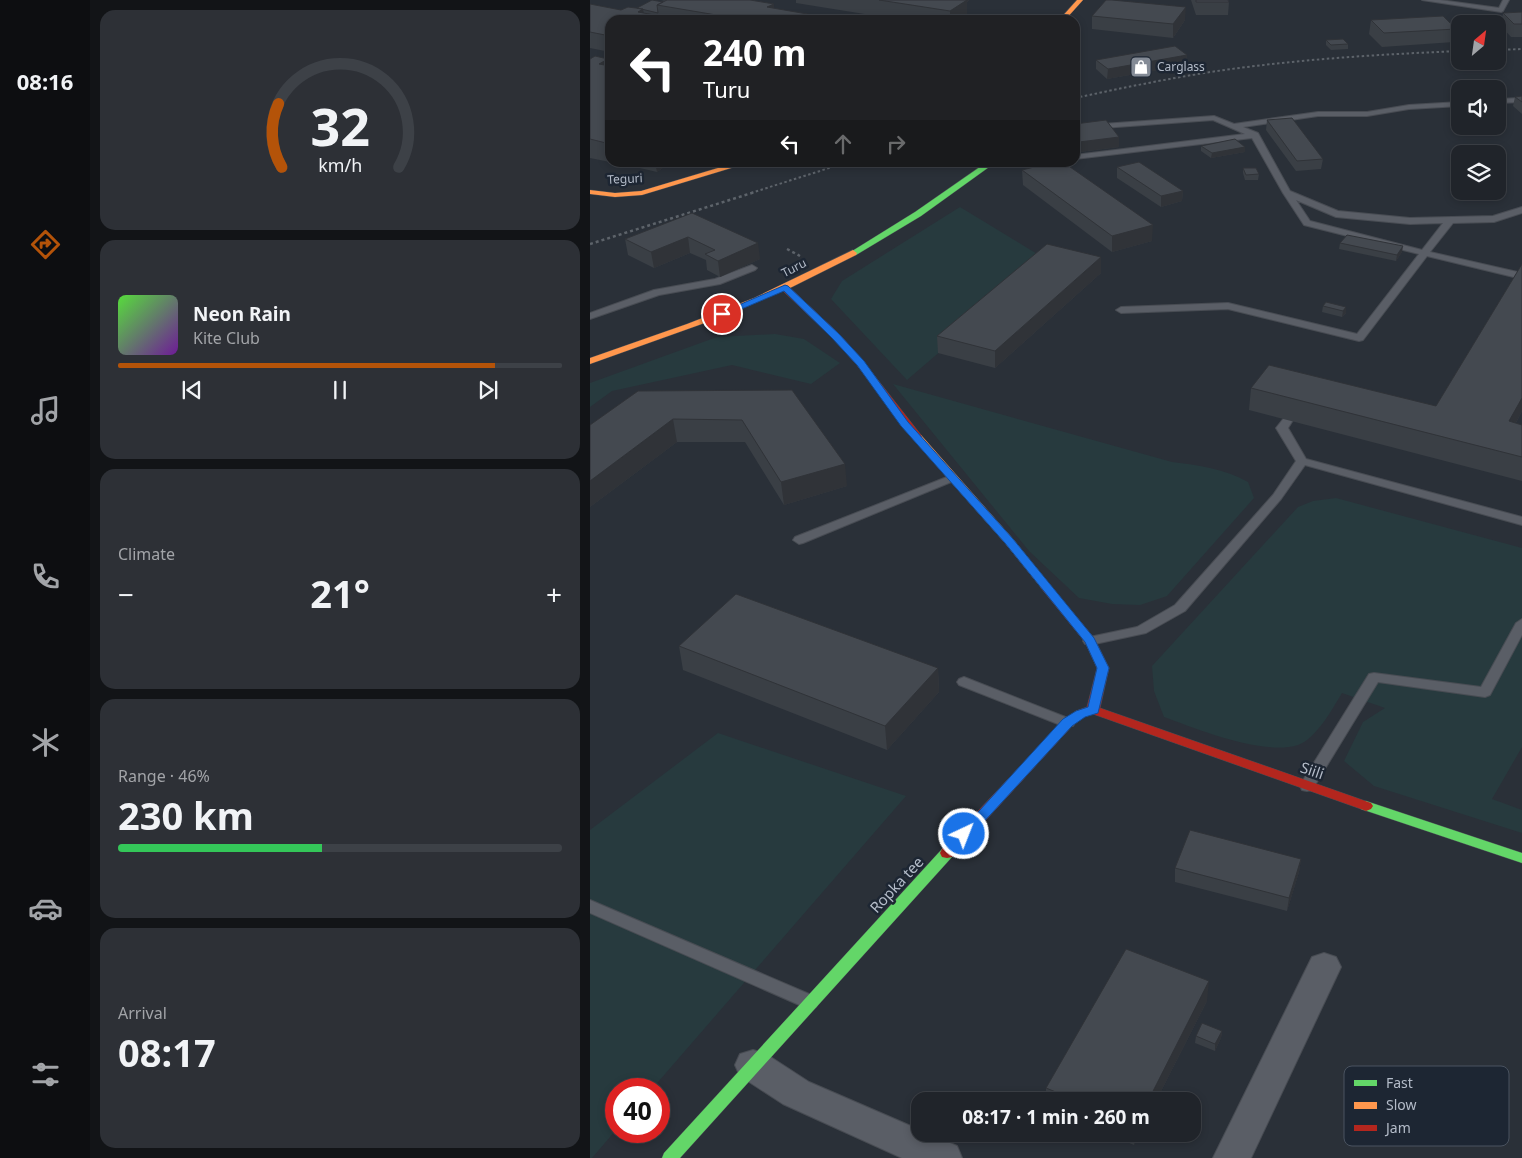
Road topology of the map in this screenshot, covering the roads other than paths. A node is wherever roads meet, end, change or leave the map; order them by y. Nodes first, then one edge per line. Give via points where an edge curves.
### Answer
1 (1080, 0) edge
2 (1425, 0) edge
3 (1506, 0) edge
4 (1066, 15) edge
5 (1522, 100) edge
6 (1506, 101) edge
7 (1451, 105) edge
8 (1234, 126) junction
9 (1080, 128) edge
10 (1255, 135) junction
11 (1080, 156) edge
12 (731, 167) edge
13 (986, 167) edge
14 (590, 192) edge
15 (1287, 193) junction
16 (1522, 210) edge
17 (1450, 220) junction
18 (1425, 252) junction
19 (752, 268) edge
20 (1522, 276) edge
21 (785, 288) junction
22 (1121, 310) dead end
23 (590, 316) edge
24 (590, 361) edge
25 (1288, 420) edge
26 (1302, 461) junction
27 (952, 478) junction
28 (1522, 521) edge
29 (799, 540) dead end
30 (1522, 623) edge
31 (1090, 641) junction
32 (964, 682) dead end
33 (1093, 710) junction
34 (1068, 722) junction
35 (1307, 786) junction
36 (1522, 858) edge
37 (590, 906) edge
38 (1324, 967) dead end
39 (810, 1002) junction
40 (753, 1065) junction
41 (670, 1158) edge
42 (943, 1158) edge
43 (1232, 1158) edge

1 - 4 street
2 - 3 lane via 1501,10
5 - 6 lane
7 - 8 lane via 1367,114 1318,114
8 - 9 lane via 1214,118
8 - 10 lane
10 - 11 lane
10 - 15 lane
12 - 14 street, Teguri via 642,193 615,195
13 - 21 street, Turu via 925,210
15 - 17 lane via 1336,214 1410,221
15 - 18 lane via 1307,223
16 - 17 lane via 1494,219
17 - 18 lane
18 - 20 lane
18 - 22 lane via 1359,338 1228,306
19 - 23 lane via 717,282 656,292
21 - 24 street, Turu via 693,326
21 - 27 street via 860,363 904,424
25 - 26 lane via 1282,428
26 - 28 lane
26 - 31 lane via 1277,496 1180,608 1141,630
27 - 29 lane
27 - 31 street via 1009,541
30 - 35 lane via 1485,692 1374,677
31 - 33 street via 1103,668
32 - 34 lane
33 - 34 street, Ropka tee
33 - 35 street, Siili
34 - 39 street, Ropka tee
35 - 36 street, Siili
37 - 39 lane
38 - 43 street
39 - 40 street, Ropka tee
40 - 41 street, Ropka tee
40 - 42 street via 796,1094

